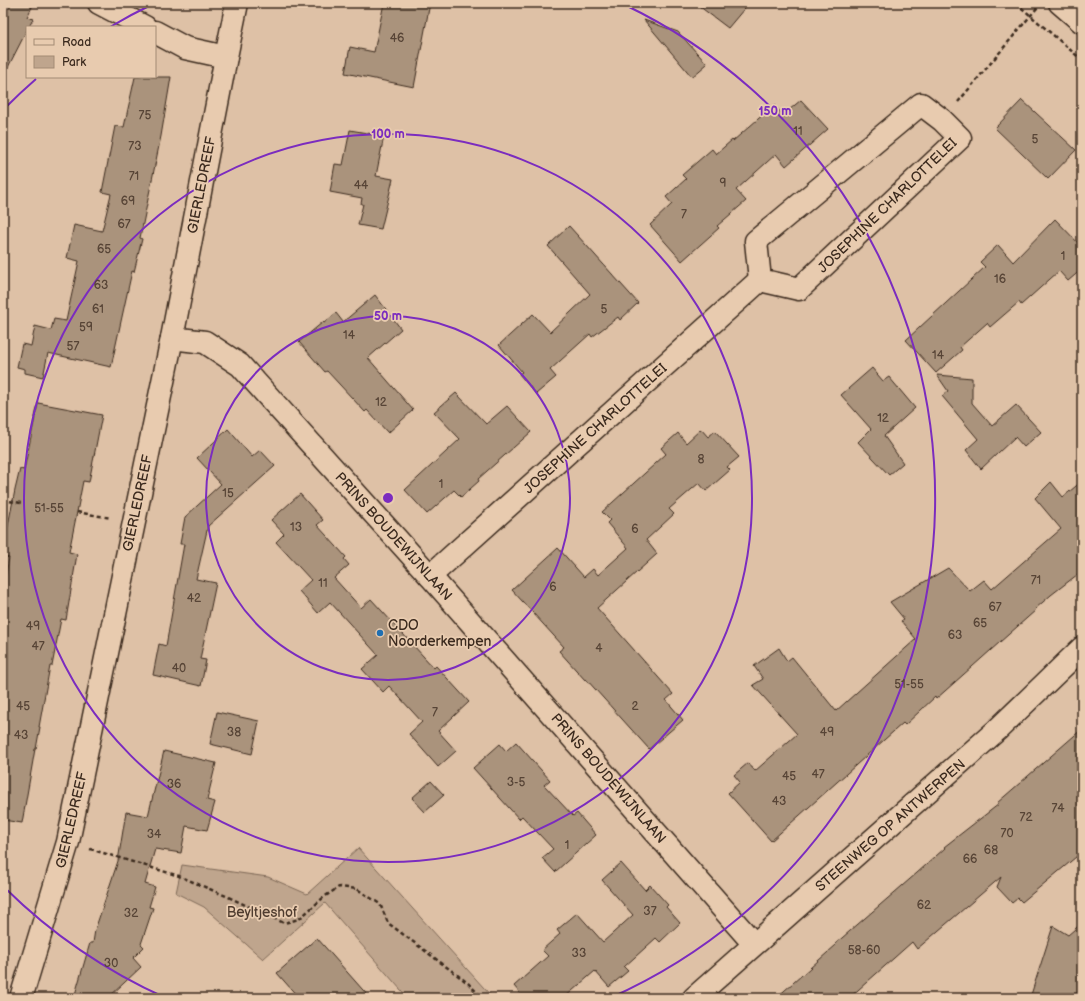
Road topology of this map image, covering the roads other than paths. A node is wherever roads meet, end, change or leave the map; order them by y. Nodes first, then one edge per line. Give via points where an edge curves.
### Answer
1 (99, 3) edge
2 (237, 3) edge
3 (1060, 3) edge
4 (1082, 22) edge
5 (143, 26) edge
6 (156, 33) edge
7 (226, 57) junction
8 (760, 280) junction
9 (172, 338) junction
10 (430, 576) junction
11 (1082, 648) edge
12 (754, 944) junction
13 (20, 998) edge
14 (694, 998) edge

1 - 5 street
2 - 7 street, GIERLEDREEF
3 - 4 street
6 - 7 street via 185,48
7 - 9 street, GIERLEDREEF
8 - 8 street, JOSEPHINE CHARLOTTELEI via 799,289 960,138 942,120 920,104 756,241
8 - 10 street, JOSEPHINE CHARLOTTELEI
9 - 10 street, PRINS BOUDEWIJNLAAN via 205,342 240,365
9 - 13 street, GIERLEDREEF via 68,842
10 - 12 street, PRINS BOUDEWIJNLAAN
11 - 12 street, STEENWEG OP ANTWERPEN via 997,730
12 - 14 street, STEENWEG OP ANTWERPEN

